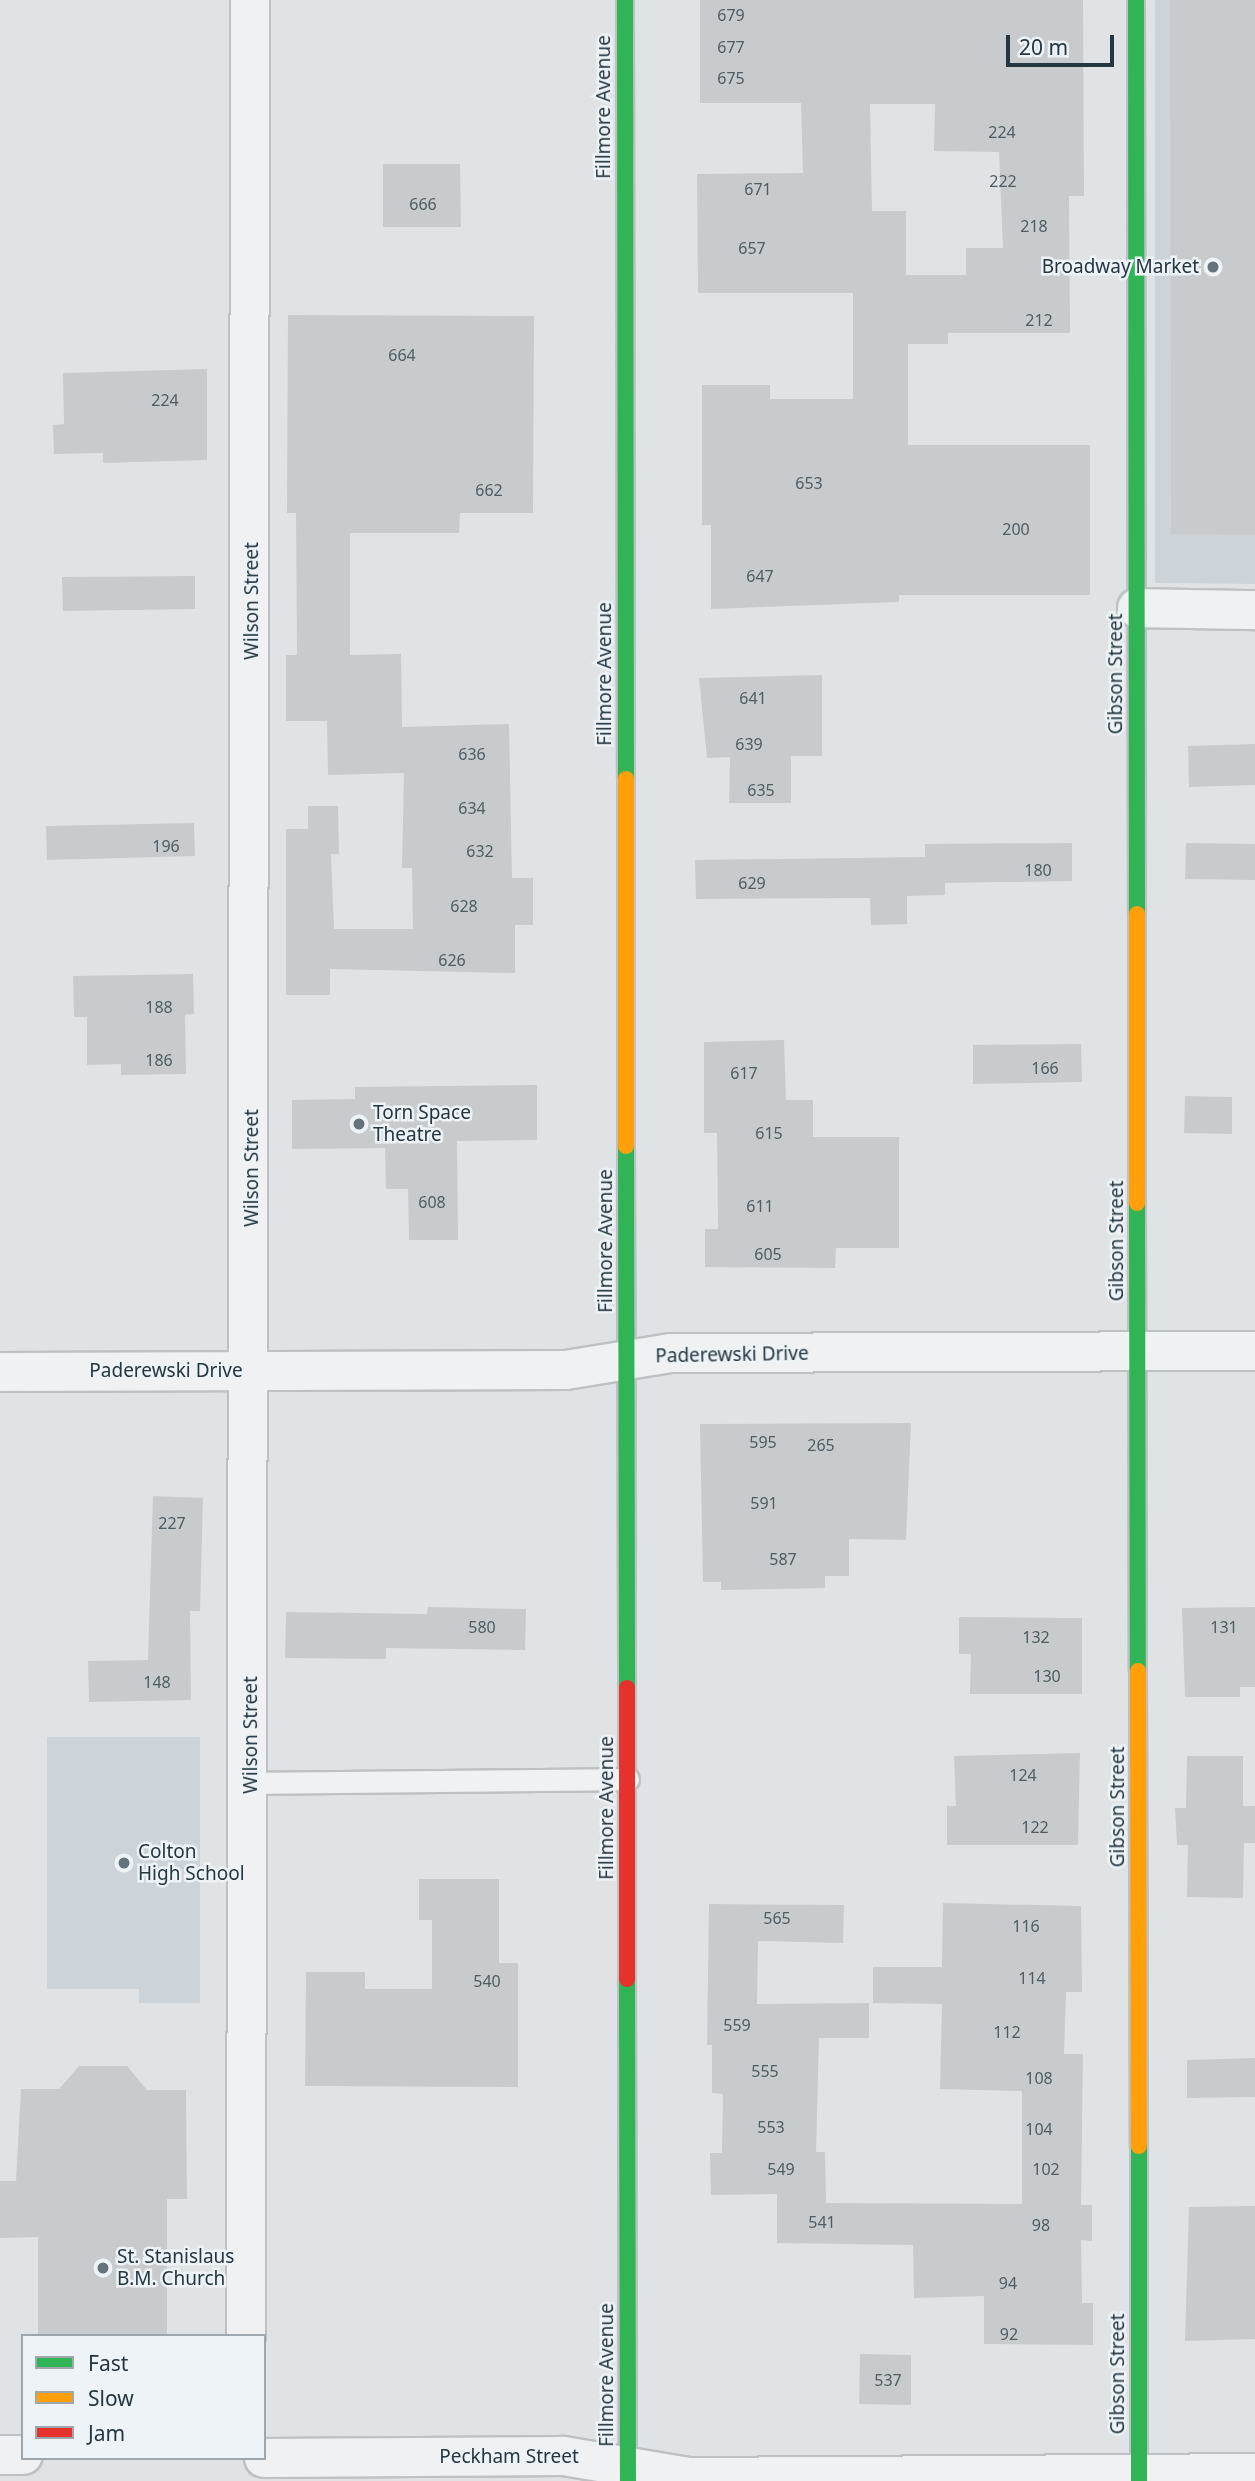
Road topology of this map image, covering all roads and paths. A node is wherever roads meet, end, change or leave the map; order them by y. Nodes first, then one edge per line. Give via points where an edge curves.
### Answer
1 (250, 0) edge
2 (625, 0) edge
3 (1136, 0) edge
4 (1137, 608) junction
5 (1255, 610) edge
6 (1255, 1351) edge
7 (1139, 1352) junction
8 (627, 1360) junction
9 (250, 1371) junction
10 (0, 1372) edge
11 (628, 1779) junction
12 (251, 1783) junction
13 (246, 2334) edge
14 (0, 2455) edge
15 (21, 2455) edge
16 (266, 2458) edge
17 (245, 2460) edge
18 (628, 2472) edge
19 (1255, 2473) edge
20 (1139, 2477) edge
21 (245, 2481) edge

1 - 9 street, Wilson Street
2 - 8 street, Fillmore Avenue
3 - 4 street, Gibson Street
4 - 5 street
4 - 7 street, Gibson Street
6 - 7 street, Paderewski Drive
7 - 8 street, Paderewski Drive via 671,1353
7 - 20 street, Gibson Street
8 - 9 street, Paderewski Drive via 566,1370
8 - 11 street, Fillmore Avenue
9 - 10 street, Paderewski Drive
9 - 12 street, Wilson Street
11 - 12 lane
11 - 18 street, Fillmore Avenue
12 - 13 street, Wilson Street
14 - 15 street
16 - 18 street, Peckham Street via 563,2456
17 - 21 street
18 - 20 street, Peckham Street via 689,2477
19 - 20 street, Peckham Street

